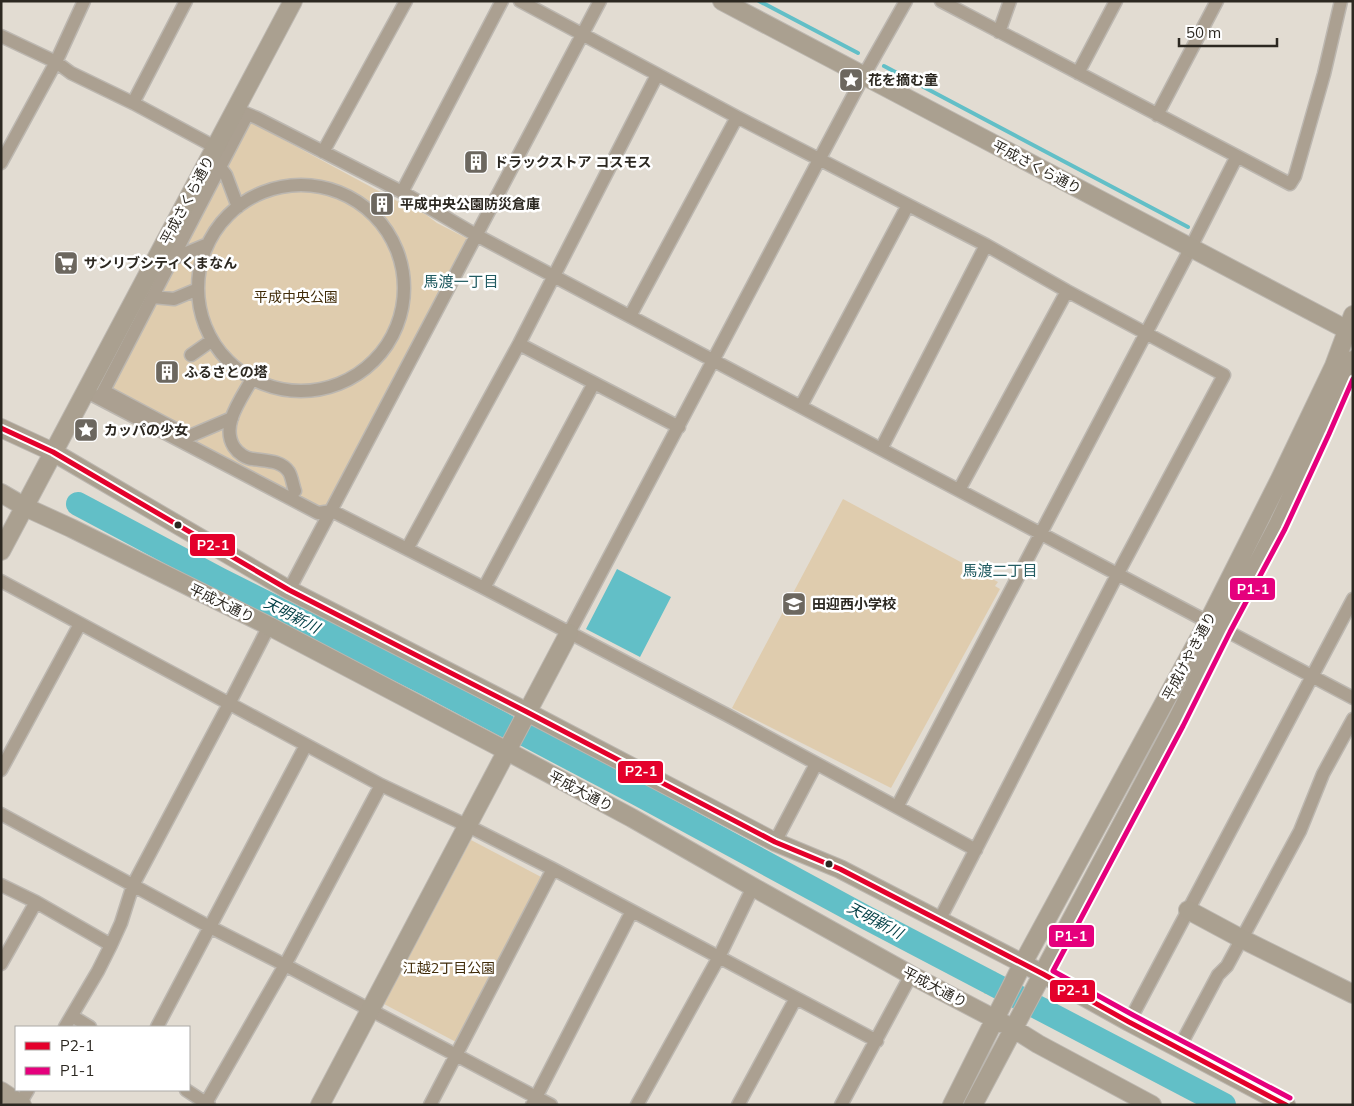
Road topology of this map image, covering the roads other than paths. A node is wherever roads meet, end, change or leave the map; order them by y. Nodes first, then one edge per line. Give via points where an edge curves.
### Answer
1 (84, 1) edge
2 (186, 1) edge
3 (293, 1) edge
4 (406, 1) edge
5 (502, 1) edge
6 (520, 1) edge
7 (600, 1) edge
8 (722, 1) edge
9 (906, 1) edge
10 (941, 1) edge
11 (1010, 1) edge
12 (1116, 1) edge
13 (1216, 1) edge
14 (1341, 1) edge
15 (999, 32) junction
16 (583, 34) junction
17 (1, 36) edge
18 (56, 62) junction
19 (1078, 73) junction
20 (657, 75) junction
21 (863, 77) junction
22 (134, 103) junction
23 (240, 114) junction
24 (1157, 114) junction
25 (737, 117) junction
26 (215, 147) junction
27 (324, 152) junction
28 (1237, 156) junction
29 (819, 160) junction
30 (1, 163) edge
31 (220, 167) junction
32 (402, 192) junction
33 (908, 205) junction
34 (238, 207) junction
35 (476, 234) junction
36 (208, 244) junction
37 (986, 245) junction
38 (1190, 249) junction
39 (172, 259) junction
40 (554, 276) junction
41 (198, 290) junction
42 (1067, 291) junction
43 (153, 297) junction
44 (630, 316) junction
45 (1351, 326) edge
46 (1146, 332) junction
47 (212, 341) junction
48 (519, 344) junction
49 (191, 355) dead end
50 (714, 360) junction
51 (1353, 360) edge
52 (252, 379) junction
53 (594, 383) junction
54 (97, 392) junction
55 (801, 406) junction
56 (232, 418) junction
57 (679, 427) junction
58 (1, 428) edge
59 (190, 436) junction
60 (881, 449) junction
61 (53, 452) junction
62 (960, 490) junction
63 (294, 491) junction
64 (1, 494) edge
65 (335, 494) dead end
66 (25, 507) junction
67 (332, 511) junction
68 (1040, 533) junction
69 (407, 549) junction
70 (1, 551) edge
71 (1117, 575) junction
72 (1, 581) edge
73 (484, 588) junction
74 (289, 590) junction
75 (1353, 599) edge
76 (80, 624) junction
77 (269, 626) junction
78 (1216, 626) junction
79 (570, 633) junction
80 (1312, 677) junction
81 (1353, 698) edge
82 (229, 704) junction
83 (526, 716) junction
84 (1353, 718) edge
85 (306, 745) junction
86 (509, 747) junction
87 (816, 764) junction
88 (1, 770) edge
89 (381, 785) junction
90 (897, 807) junction
91 (1, 814) edge
92 (468, 826) junction
93 (775, 842) junction
94 (976, 850) junction
95 (553, 870) junction
96 (1, 885) edge
97 (133, 885) junction
98 (753, 887) junction
99 (36, 902) junction
100 (1188, 910) junction
101 (632, 911) junction
102 (944, 912) dead end
103 (210, 928) junction
104 (1242, 940) junction
105 (111, 945) junction
106 (718, 957) junction
107 (1023, 963) junction
108 (1, 964) edge
109 (285, 965) junction
110 (1042, 974) junction
111 (912, 975) junction
112 (1353, 994) edge
113 (796, 998) junction
114 (371, 1010) junction
115 (72, 1016) junction
116 (994, 1019) junction
117 (1128, 1022) junction
118 (66, 1026) edge
119 (88, 1026) edge
120 (158, 1026) edge
121 (1014, 1029) junction
122 (877, 1040) junction
123 (1179, 1048) junction
124 (456, 1055) junction
125 (1, 1091) edge
126 (188, 1091) edge
127 (22, 1101) edge
128 (534, 1101) edge
129 (208, 1104) edge
130 (320, 1105) edge
131 (430, 1105) edge
132 (551, 1105) edge
133 (637, 1105) edge
134 (738, 1105) edge
135 (842, 1105) edge
136 (952, 1105) edge
137 (973, 1105) edge
138 (1152, 1105) edge
139 (1286, 1105) edge

1 - 18 street
2 - 22 street
3 - 23 street, 平成さくら通り
4 - 27 street
5 - 32 street
6 - 16 street
7 - 16 street
8 - 21 street, 平成さくら通り
9 - 21 street
10 - 15 street
11 - 15 street
12 - 19 street
13 - 24 street
14 - 28 street via 1324,74 1290,184
15 - 19 street
16 - 20 street
16 - 35 street
17 - 18 street
18 - 22 street via 71,73
18 - 30 street
19 - 24 street
20 - 25 street
20 - 40 street
21 - 29 street
21 - 38 street, 平成さくら通り
22 - 26 street
23 - 26 street, 平成さくら通り
23 - 27 street via 258,118
23 - 31 street
24 - 28 street
25 - 29 street
25 - 44 street
26 - 54 street, 平成さくら通り
27 - 32 street
28 - 38 street
29 - 33 street
29 - 50 street
31 - 34 street
31 - 39 street
32 - 35 street
33 - 37 street
33 - 55 street
34 - 36 street
34 - 52 street via 264,191 299,184 335,190 366,207 388,231 401,261 405,294 398,326 381,354 357,376 327,389 295,392 263,385
35 - 40 street
35 - 67 street via 413,349
36 - 39 street
36 - 41 street via 199,272
37 - 42 street
37 - 60 street
38 - 45 street, 平成さくら通り
38 - 46 street
39 - 43 street
40 - 44 street
40 - 48 street
41 - 43 street via 174,299
41 - 47 street via 199,308
42 - 46 street
42 - 62 street
43 - 54 street
44 - 50 street
45 - 78 street, 平成けやき通り
46 - 68 street
46 - 71 street via 1224,375
47 - 49 street
47 - 52 street via 235,368
48 - 53 street
48 - 69 street
50 - 55 street
50 - 57 street
51 - 78 street, 平成けやき通り via 1278,526
52 - 56 street
53 - 57 street
53 - 73 street
54 - 59 street
54 - 61 street, 平成さくら通り
54 - 67 street via 318,512
55 - 60 street
56 - 59 street
56 - 63 street via 229,430 231,443 237,452 251,459 280,464 289,473
57 - 79 street
58 - 61 street
59 - 63 street
60 - 62 street
61 - 66 street, 平成さくら通り
61 - 74 street
62 - 68 street
63 - 65 street via 326,507
64 - 66 street, 平成大通り
66 - 70 street
66 - 77 street, 平成大通り
67 - 69 street
67 - 74 street
68 - 71 street
68 - 90 street
69 - 73 street
71 - 78 street
71 - 94 street
72 - 76 street
73 - 79 street
74 - 83 street
75 - 80 street
76 - 82 street
76 - 88 street
77 - 82 street
77 - 86 street, 平成大通り
78 - 80 street
78 - 107 street, 平成けやき通り
78 - 110 street, 平成けやき通り via 1176,722
79 - 83 street
79 - 87 street
80 - 81 street
80 - 100 street
82 - 85 street
82 - 97 street
83 - 86 street
83 - 93 street
84 - 104 street via 1323,774 1300,831
85 - 89 street
85 - 103 street
86 - 92 street
86 - 98 street, 平成大通り
87 - 90 street
87 - 93 street
89 - 92 street
89 - 109 street
90 - 94 street
91 - 97 street
92 - 95 street
92 - 114 street
93 - 107 street via 840,869
94 - 102 street
95 - 101 street
95 - 124 street
96 - 99 street
97 - 103 street
97 - 105 street
98 - 106 street
98 - 111 street, 平成大通り
99 - 105 street
99 - 108 street
100 - 104 street
100 - 117 street
101 - 106 street
101 - 128 street
103 - 109 street
103 - 120 street
104 - 112 street
104 - 123 street via 1218,975
105 - 115 street
106 - 113 street
106 - 133 street
107 - 110 street
107 - 116 street, 平成けやき通り
109 - 114 street
109 - 129 street
110 - 117 street
110 - 121 street, 平成けやき通り
111 - 116 street, 平成大通り
111 - 122 street
113 - 122 street
113 - 134 street
114 - 124 street
114 - 130 street
115 - 118 street
115 - 119 street
116 - 121 street, 平成大通り
116 - 136 street
117 - 123 street
121 - 137 street
121 - 138 street, 平成大通り
122 - 135 street
123 - 139 street
124 - 128 street
124 - 131 street
125 - 127 street
126 - 129 street
128 - 132 street

